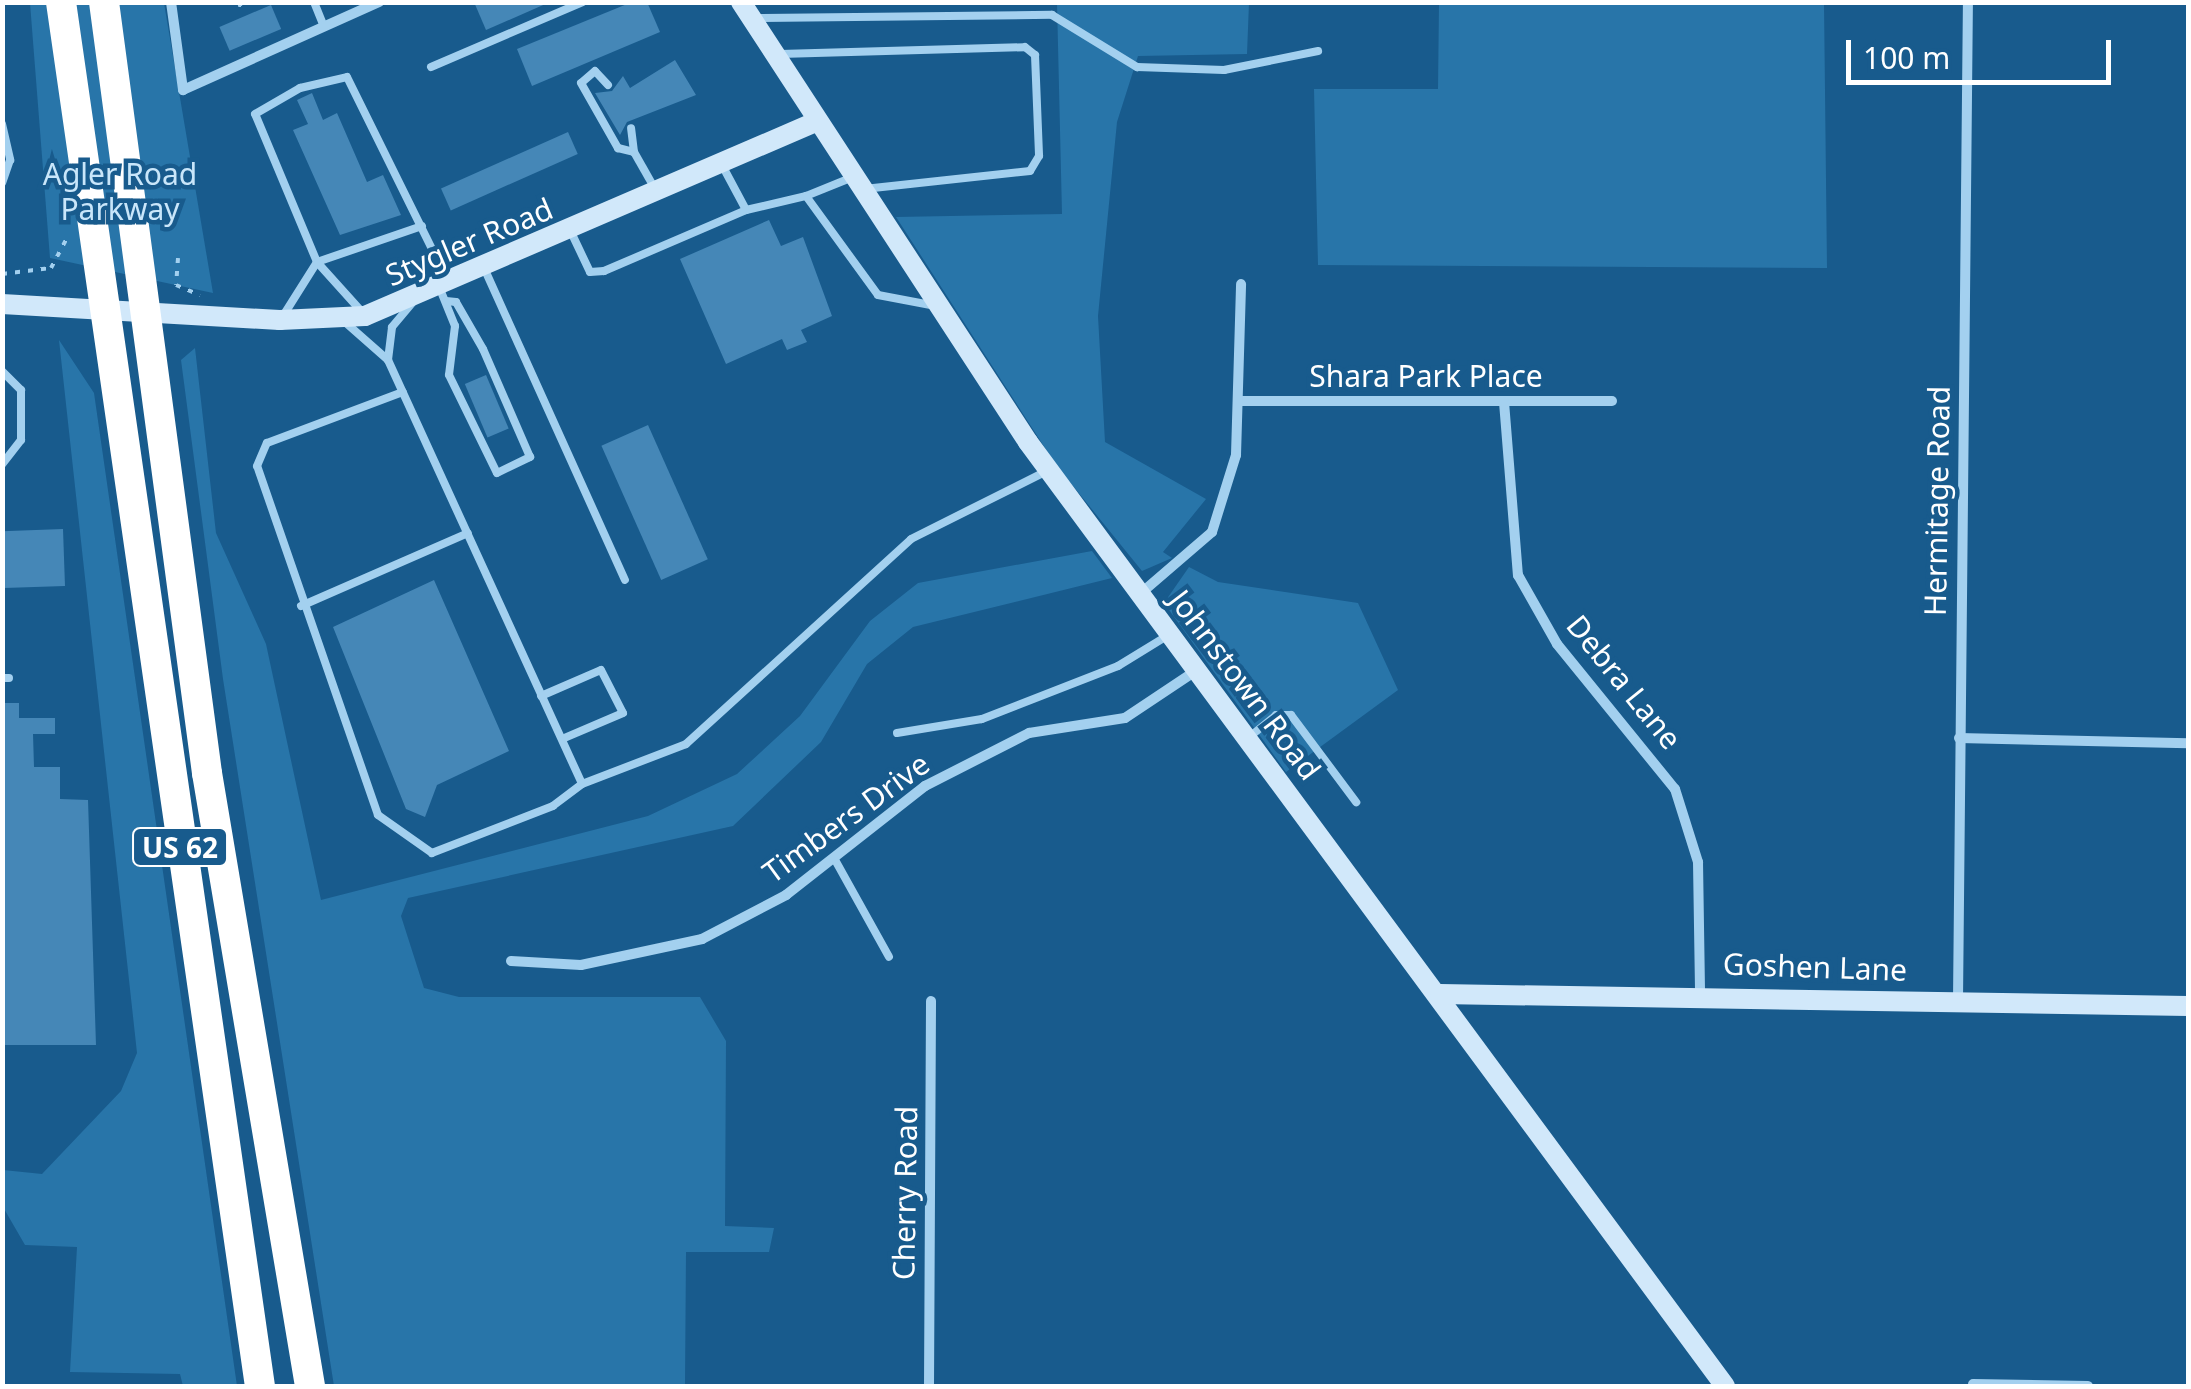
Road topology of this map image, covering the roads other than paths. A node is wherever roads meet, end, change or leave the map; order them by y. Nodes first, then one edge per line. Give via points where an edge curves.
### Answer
1 (61, 2) edge
2 (104, 2) edge
3 (171, 2) edge
4 (314, 2) edge
5 (379, 2) edge
6 (582, 2) edge
7 (1968, 2) edge
8 (746, 10) edge
9 (324, 27) junction
10 (1318, 50) dead end
11 (775, 55) junction
12 (430, 67) dead end
13 (608, 85) dead end
14 (818, 121) junction
15 (2, 124) edge
16 (631, 128) dead end
17 (634, 152) junction
18 (722, 164) junction
19 (2, 182) edge
20 (859, 183) junction
21 (658, 193) junction
22 (806, 196) junction
23 (746, 210) junction
24 (422, 226) junction
25 (571, 232) junction
26 (317, 262) junction
27 (485, 270) junction
28 (1241, 284) dead end
29 (445, 292) junction
30 (414, 301) junction
31 (2, 304) edge
32 (101, 307) junction
33 (940, 307) junction
34 (142, 308) junction
35 (365, 316) junction
36 (340, 318) junction
37 (280, 320) junction
38 (388, 360) junction
39 (2, 371) edge
40 (403, 392) junction
41 (1240, 401) junction
42 (1612, 401) dead end
43 (1504, 402) junction
44 (2, 464) edge
45 (1048, 470) junction
46 (468, 533) junction
47 (625, 580) dead end
48 (1140, 594) junction
49 (301, 606) junction
50 (1170, 634) junction
51 (1197, 670) junction
52 (541, 696) junction
53 (897, 734) dead end
54 (1248, 738) junction
55 (1959, 738) junction
56 (562, 739) junction
57 (2188, 743) edge
58 (582, 784) junction
59 (1356, 802) dead end
60 (834, 858) junction
61 (889, 957) dead end
62 (512, 961) dead end
63 (1700, 993) junction
64 (1440, 994) junction
65 (1958, 1000) junction
66 (931, 1001) dead end
67 (2188, 1006) edge
68 (272, 1170) junction
69 (1973, 1384) dead end
70 (260, 1386) edge
71 (292, 1386) edge
72 (310, 1386) edge
73 (929, 1386) edge
74 (1725, 1386) edge
75 (2088, 1386) edge

1 - 32 highway, US 62
2 - 34 highway, US 62
3 - 9 street via 184,90
4 - 9 lane
5 - 9 street
6 - 12 lane
7 - 55 street, Hermitage Road
8 - 10 lane via 1052,15 1137,67 1224,70
8 - 11 main road, Johnstown Road
11 - 14 main road, Johnstown Road
11 - 20 lane via 1024,47 1035,56 1039,156 1030,171
13 - 17 lane via 596,71 581,82 618,148
14 - 18 main road, Stygler Road
14 - 20 main road, Johnstown Road
15 - 19 lane
16 - 17 lane
17 - 21 lane
18 - 21 main road, Stygler Road
18 - 23 lane
20 - 22 lane
20 - 33 main road, Johnstown Road
21 - 25 main road, Stygler Road
22 - 23 lane
22 - 33 lane via 878,294
23 - 25 lane via 604,272 590,272
24 - 26 lane
24 - 26 lane via 346,77 300,88 256,114
24 - 29 lane
25 - 27 main road, Stygler Road
26 - 35 lane
26 - 37 lane
27 - 29 main road, Stygler Road
27 - 47 lane
28 - 41 street
29 - 29 lane via 455,326 448,374 498,473 530,457 482,349
29 - 30 main road, Stygler Road
30 - 35 main road, Stygler Road
30 - 38 lane via 392,327
31 - 32 main road, Stygler Road
32 - 34 main road, Stygler Road
32 - 70 highway, US 62
33 - 45 main road, Johnstown Road
34 - 37 main road, Stygler Road
34 - 68 highway, US 62
35 - 36 main road, Stygler Road
36 - 37 main road, Stygler Road
36 - 38 lane
38 - 40 lane
39 - 44 lane via 16,379 21,440
40 - 46 lane
40 - 49 lane via 267,442 257,466
41 - 43 street, Shara Park Place
41 - 48 street via 1236,455 1212,532
42 - 43 street, Shara Park Place
43 - 63 street, Debra Lane via 1518,575 1557,644 1676,789 1698,862
45 - 48 main road, Johnstown Road
45 - 58 lane via 912,539 686,744
46 - 49 lane
46 - 52 lane
48 - 50 main road, Johnstown Road
49 - 58 lane via 378,815 432,853 553,806
50 - 51 main road, Johnstown Road
50 - 53 lane via 1118,666 982,719
51 - 54 main road, Johnstown Road
51 - 60 street, Timbers Drive via 1124,718 1029,733 925,786
52 - 56 lane
52 - 56 lane via 601,670 622,713
54 - 59 lane via 1276,715 1290,716
54 - 64 main road, Johnstown Road
55 - 57 street
55 - 65 street, Hermitage Road
56 - 58 lane
60 - 61 lane
60 - 62 street, Timbers Drive via 702,939 580,965
63 - 64 main road, Goshen Lane
63 - 65 main road, Goshen Lane
64 - 74 main road, Johnstown Road
65 - 67 main road, Goshen Lane
66 - 73 street, Cherry Road
68 - 71 highway
68 - 72 highway, US 62
69 - 75 street

